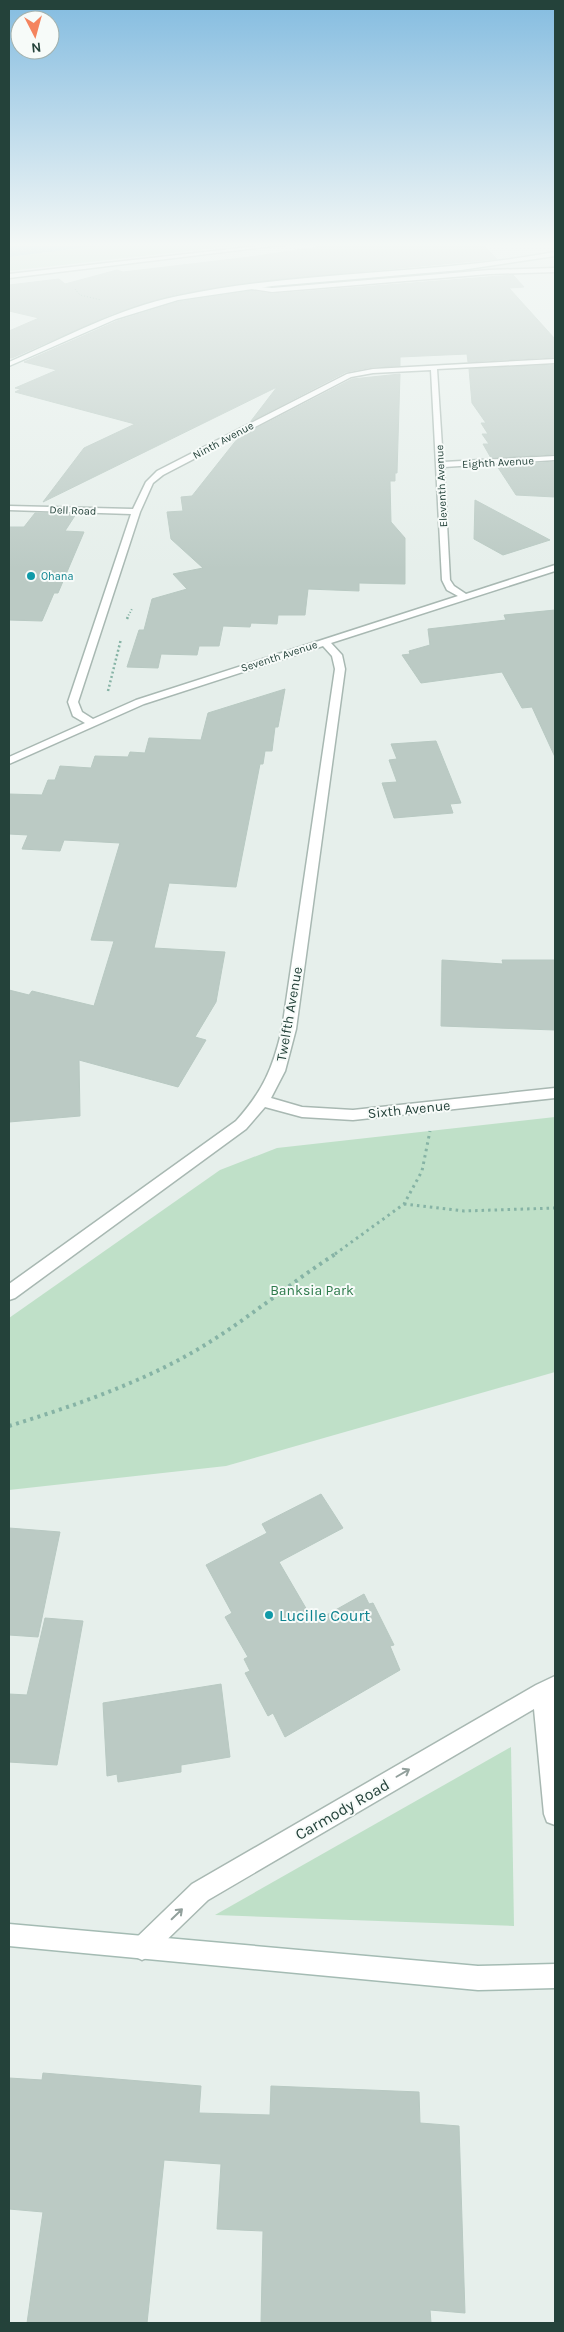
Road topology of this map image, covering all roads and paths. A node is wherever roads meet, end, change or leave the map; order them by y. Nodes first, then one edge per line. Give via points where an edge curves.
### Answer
1 (38, 352) edge
2 (555, 361) edge
3 (34, 362) dead end
4 (9, 364) edge
5 (434, 368) junction
6 (9, 373) edge
7 (555, 458) edge
8 (440, 466) junction
9 (9, 508) edge
10 (136, 512) junction
11 (555, 568) edge
12 (464, 596) junction
13 (132, 609) dead end
14 (126, 620) dead end
15 (122, 638) dead end
16 (324, 642) junction
17 (107, 692) dead end
18 (92, 723) junction
19 (9, 761) edge
20 (555, 1093) edge
21 (263, 1101) junction
22 (430, 1131) dead end
23 (404, 1204) junction
24 (555, 1208) edge
25 (9, 1293) edge
26 (9, 1426) edge
27 (549, 1689) edge
28 (555, 1814) edge
29 (9, 1935) edge
30 (142, 1948) junction
31 (555, 1976) edge

1 - 4 street
2 - 5 street, Ninth Avenue
3 - 6 street
5 - 8 street, Eleventh Avenue
5 - 10 street, Ninth Avenue via 365,372 336,379 156,475 148,484
7 - 8 street, Eighth Avenue
8 - 12 street, Eleventh Avenue via 446,582
9 - 10 street, Dell Road
10 - 18 street, Ninth Avenue via 73,702 77,714
11 - 12 street, Seventh Avenue
12 - 16 street, Seventh Avenue
13 - 14 path
15 - 17 path
16 - 18 street, Seventh Avenue via 140,702
16 - 21 street, Twelfth Avenue via 336,655 340,669 289,1029 275,1082
18 - 19 street, Seventh Avenue
20 - 21 street, Sixth Avenue via 353,1115 302,1112
21 - 25 street, Twelfth Avenue via 240,1125
22 - 23 path via 422,1171
23 - 24 path via 464,1211
23 - 26 path via 218,1337 144,1376 75,1406
27 - 28 street
30 -> 27 street, Carmody Road via 200,1892
29 - 30 street
30 - 31 street via 478,1978

